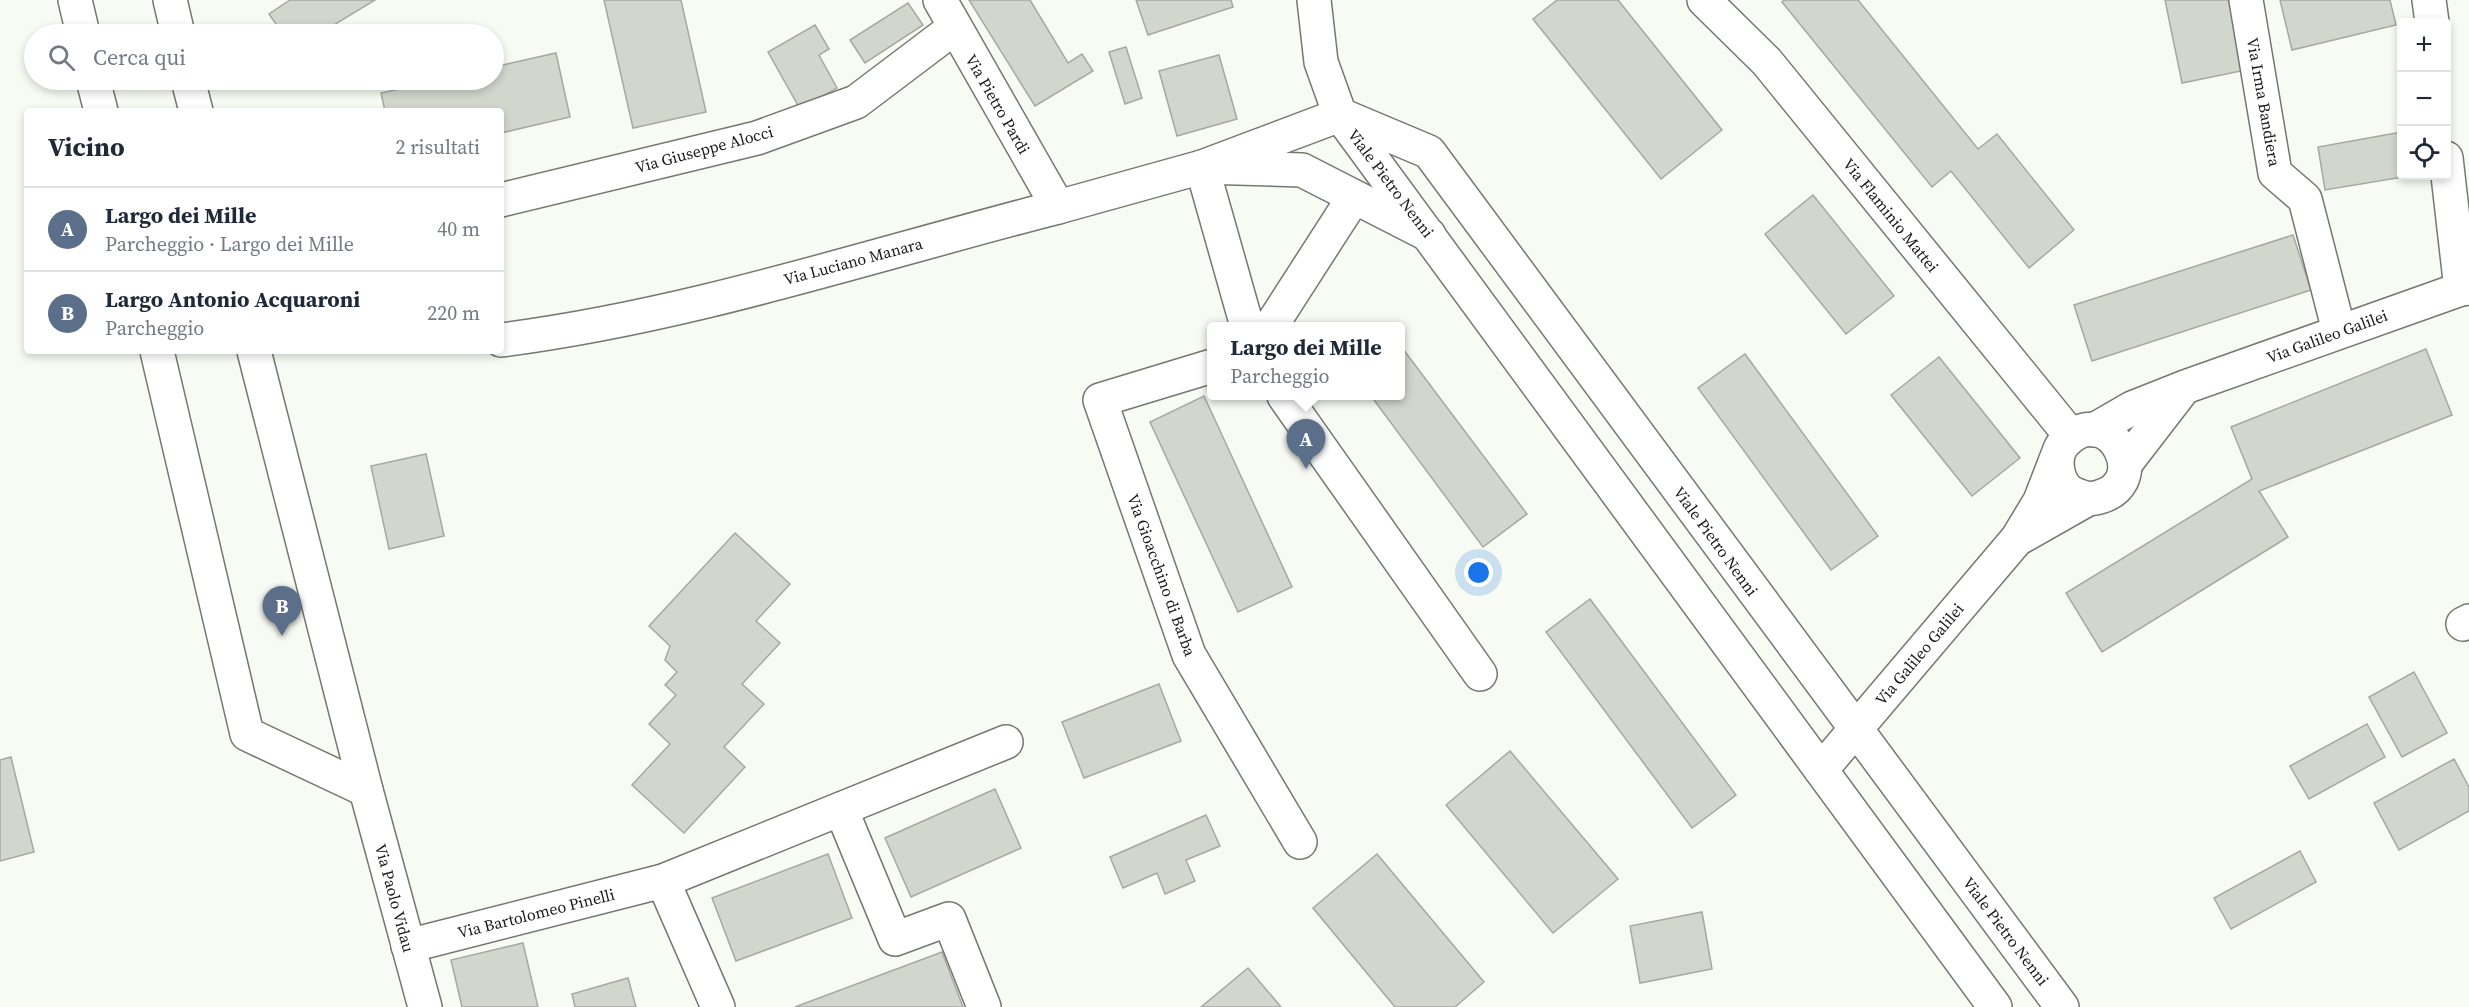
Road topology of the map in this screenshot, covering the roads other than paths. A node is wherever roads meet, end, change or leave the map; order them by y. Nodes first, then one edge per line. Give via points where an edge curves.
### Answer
1 (75, 0) edge
2 (170, 0) edge
3 (1314, 0) edge
4 (1704, 0) edge
5 (2246, 0) edge
6 (2429, 0) edge
7 (947, 14) edge
8 (2431, 18) edge
9 (81, 24) edge
10 (176, 24) edge
11 (96, 90) edge
12 (191, 90) edge
13 (100, 108) edge
14 (195, 108) edge
15 (1340, 115) junction
16 (1202, 167) junction
17 (2449, 180) edge
18 (1354, 197) junction
19 (504, 199) edge
20 (1058, 207) junction
21 (1429, 235) junction
22 (2465, 289) edge
23 (1246, 322) edge
24 (1274, 322) edge
25 (2339, 331) junction
26 (504, 339) edge
27 (158, 354) edge
28 (255, 354) edge
29 (1207, 368) edge
30 (2185, 387) junction
31 (1287, 400) edge
32 (2074, 441) junction
33 (2126, 463) junction
34 (2088, 499) junction
35 (2017, 539) junction
36 (1480, 674) dead end
37 (1856, 729) junction
38 (1006, 742) dead end
39 (1821, 770) junction
40 (366, 790) junction
41 (841, 809) junction
42 (1300, 842) dead end
43 (663, 881) junction
44 (408, 946) junction
45 (425, 1007) edge
46 (718, 1007) edge
47 (984, 1007) edge
48 (1995, 1007) edge
49 (2062, 1007) edge

1 - 9 street
2 - 10 street
3 - 15 street, Viale Pietro Nenni via 1321,62
4 - 32 street, Via Flaminio Mattei via 1767,62
5 - 25 street, Via Irma Bandiera via 2275,173 2305,199
6 - 8 street
7 - 19 street, Via Giuseppe Alocci via 856,102 757,138
7 - 20 street, Via Pietro Pardi
11 - 13 street
12 - 14 street
15 - 16 street
15 - 21 street, Viale Pietro Nenni
15 - 37 street, Viale Pietro Nenni via 1429,152
16 - 18 street via 1302,170
16 - 20 street, Via Luciano Manara
16 - 23 street
17 - 22 street
18 - 21 street
18 - 24 street
20 - 26 street, Via Luciano Manara via 681,307 566,332
21 - 39 street, Viale Pietro Nenni
22 - 25 street, Via Galileo Galilei
25 - 30 street, Via Galileo Galilei
27 - 40 street via 247,734
28 - 40 street, Via Paolo Vidau
29 - 42 street, Via Gioacchino di Barba via 1100,400 1188,655
30 - 32 street, Via Galileo Galilei via 2132,408
30 - 33 street
31 - 36 street
32 - 33 street via 2116,440
32 - 34 street via 2057,469 2071,493
32 - 35 street, Via Galileo Galilei
33 - 34 street, Via Galileo Galilei via 2115,489 2100,498
34 - 35 street, Via Galileo Galilei
35 - 37 street, Via Galileo Galilei
37 - 39 street, Via Galileo Galilei
37 - 49 street, Viale Pietro Nenni
38 - 41 street, Via Bartolomeo Pinelli
39 - 48 street, Viale Pietro Nenni
40 - 44 street, Via Paolo Vidau
41 - 43 street, Via Bartolomeo Pinelli
41 - 47 street via 895,939 949,919
43 - 44 street, Via Bartolomeo Pinelli
43 - 46 street
44 - 45 street, Via Paolo Vidau

